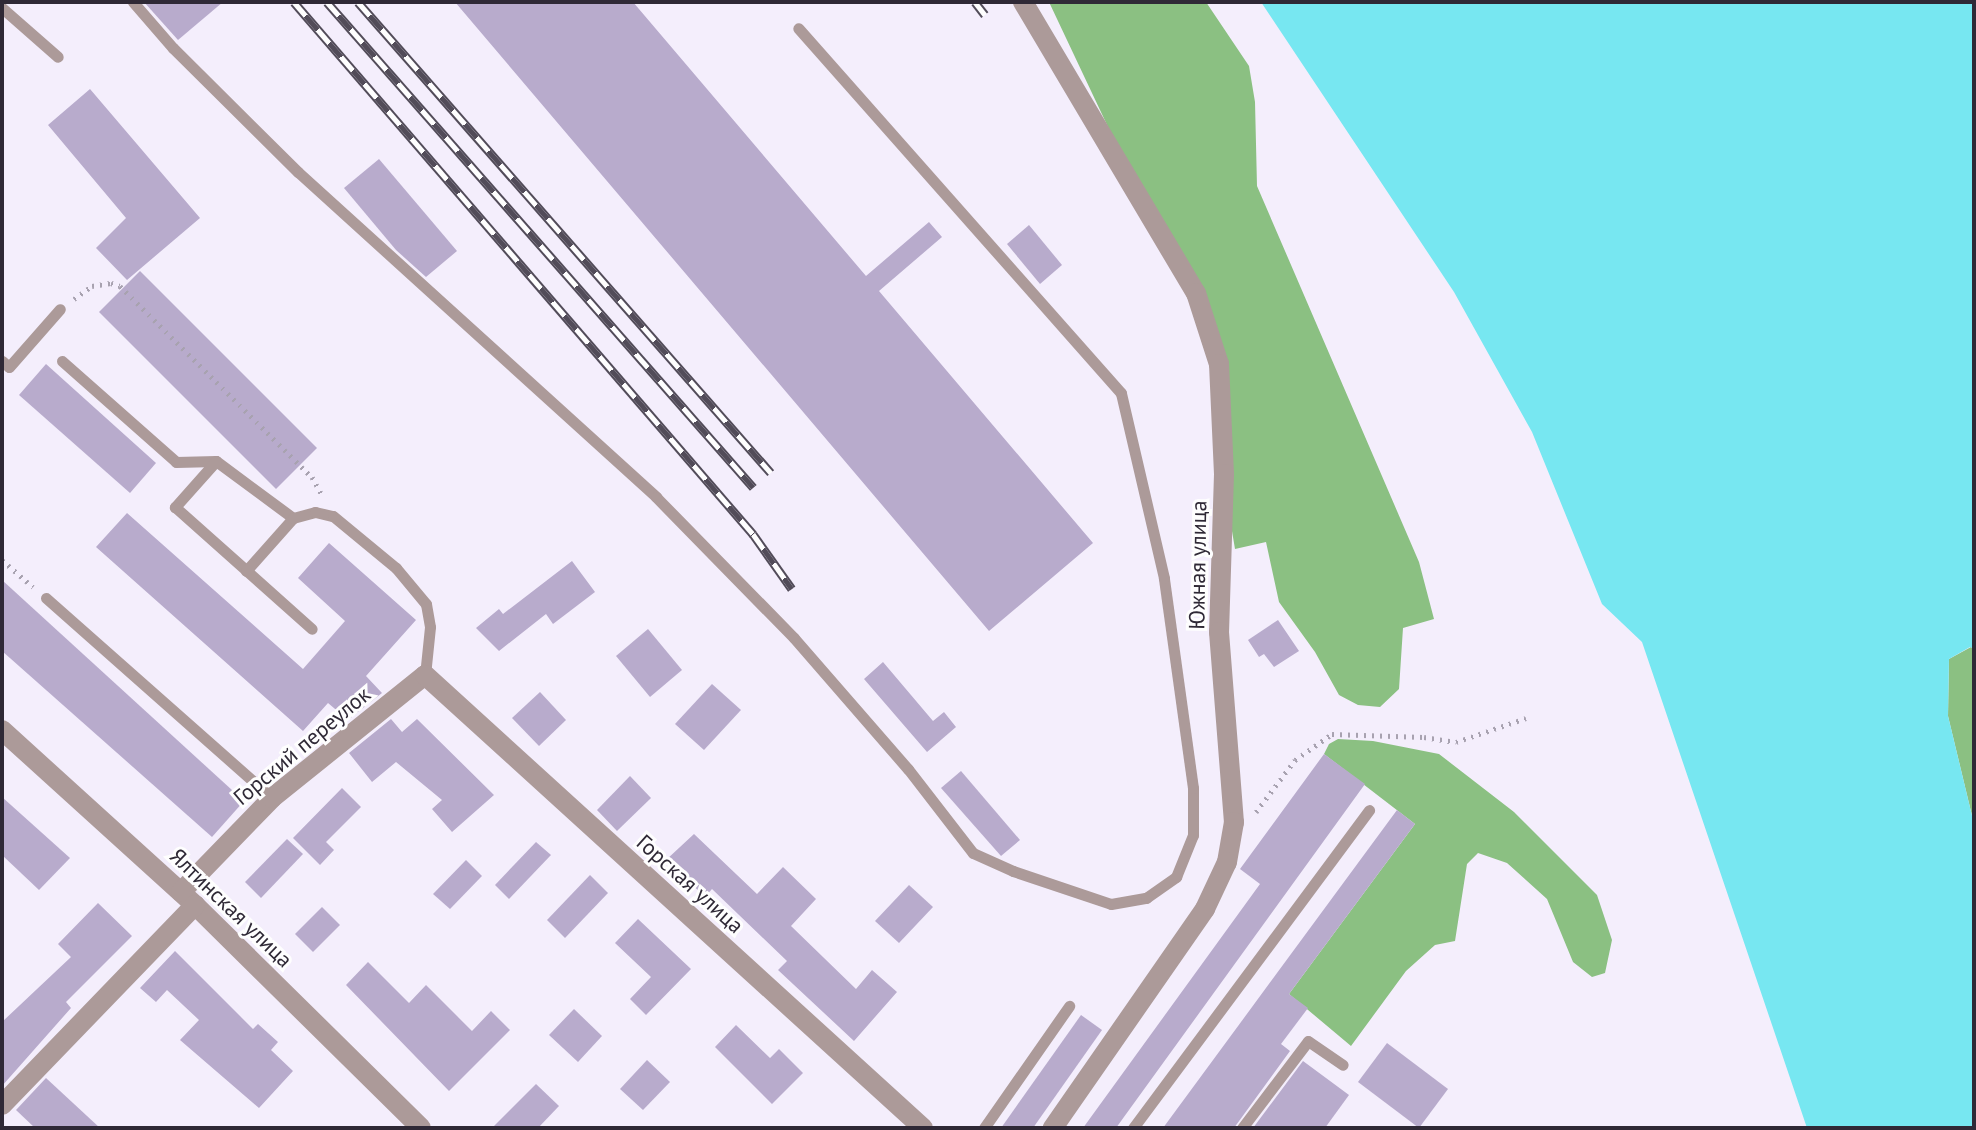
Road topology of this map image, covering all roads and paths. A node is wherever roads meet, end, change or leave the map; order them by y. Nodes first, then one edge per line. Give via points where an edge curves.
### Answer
1 (133, 2) edge
2 (1023, 2) edge
3 (2, 8) edge
4 (798, 28) dead end
5 (58, 57) dead end
6 (60, 309) joint
7 (2, 361) edge
8 (62, 361) dead end
9 (216, 461) junction
10 (325, 514) junction
11 (293, 518) junction
12 (2, 560) edge
13 (246, 571) junction
14 (46, 598) joint
15 (312, 629) dead end
16 (425, 675) junction
17 (1526, 718) dead end
18 (2, 730) edge
19 (272, 798) junction
20 (1369, 810) dead end
21 (1250, 822) dead end
22 (188, 898) junction
23 (1069, 1006) dead end
24 (1343, 1065) dead end
25 (2, 1105) edge
26 (421, 1128) edge
27 (923, 1128) edge
28 (984, 1128) edge
29 (1053, 1128) edge
30 (1133, 1128) edge
31 (1242, 1128) edge

1 - 4 lane via 298,172 677,519 794,638 973,853 1111,904 1146,898 1176,877 1193,835 1193,788 1164,578 1121,393
2 - 29 street, Южная улица via 1196,293 1219,364 1224,474 1219,632 1234,822 1227,862 1205,909
3 - 5 lane
6 - 7 lane via 9,367
6 - 10 path via 92,286 120,286 312,477 322,491
8 - 9 lane via 176,462
9 - 11 lane
9 - 13 lane via 175,507
10 - 11 lane
10 - 16 lane via 349,526 426,604 430,627
11 - 13 lane
12 - 14 path
13 - 15 lane
14 - 19 lane
16 - 19 street, Горский переулок
16 - 27 street, Горская улица
17 - 21 path via 1456,742 1332,734 1295,760
18 - 22 street, Ялтинская улица
19 - 22 street, Горский переулок
20 - 30 lane
22 - 25 street, Горский переулок
22 - 26 street, Ялтинская улица
23 - 28 lane
24 - 31 lane via 1308,1041

